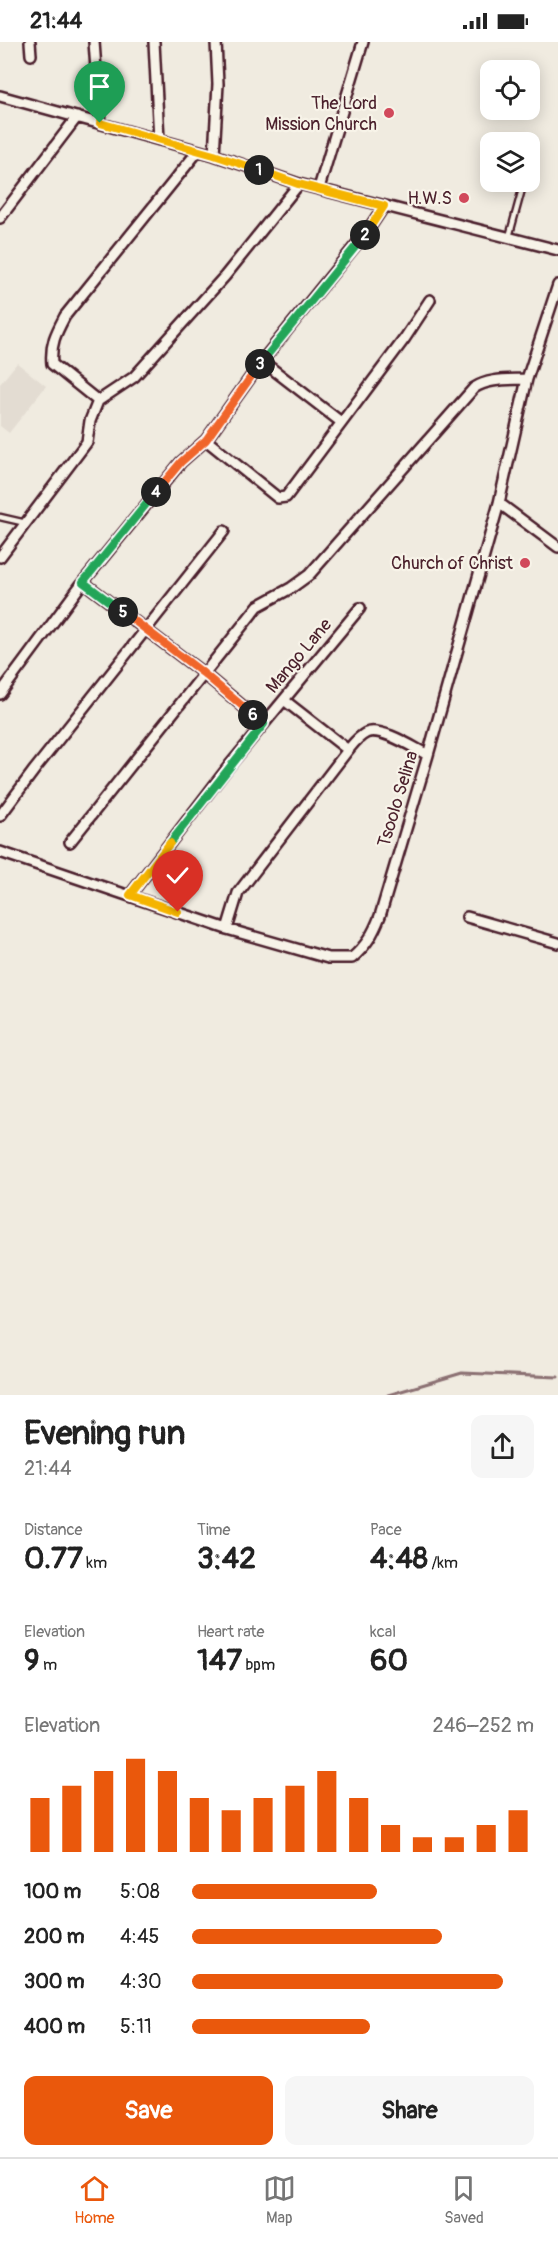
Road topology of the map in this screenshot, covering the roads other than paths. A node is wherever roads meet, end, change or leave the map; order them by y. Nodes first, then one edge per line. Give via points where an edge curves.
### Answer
1 (30, 42) edge
2 (94, 42) edge
3 (154, 42) edge
4 (216, 42) edge
5 (363, 42) edge
6 (31, 55) dead end
7 (0, 96) edge
8 (77, 117) junction
9 (100, 123) junction
10 (159, 140) junction
11 (198, 151) junction
12 (214, 155) junction
13 (298, 184) junction
14 (319, 188) junction
15 (521, 192) edge
16 (384, 206) junction
17 (0, 218) edge
18 (509, 237) junction
19 (558, 250) edge
20 (558, 285) edge
21 (430, 300) dead end
22 (262, 361) junction
23 (527, 379) junction
24 (98, 401) junction
25 (341, 422) junction
26 (206, 440) junction
27 (500, 503) junction
28 (0, 517) edge
29 (26, 523) junction
30 (224, 531) dead end
31 (558, 547) edge
32 (0, 557) edge
33 (83, 582) junction
34 (360, 608) dead end
35 (146, 630) junction
36 (203, 673) junction
37 (0, 694) edge
38 (284, 700) junction
39 (264, 724) junction
40 (348, 750) junction
41 (428, 755) junction
42 (0, 816) edge
43 (70, 842) dead end
44 (0, 852) edge
45 (130, 895) junction
46 (467, 917) dead end
47 (227, 929) junction
48 (558, 943) edge

1 - 6 street
2 - 9 street
3 - 10 street
4 - 12 street
5 - 14 street
7 - 8 street
8 - 9 street
8 - 17 street
9 - 10 street
10 - 11 street
11 - 12 street
11 - 24 street via 65,316 53,337 52,364
12 - 13 street
13 - 14 street
13 - 24 street via 225,276 134,377
14 - 16 street
15 - 18 lane
16 - 18 street
16 - 22 street
18 - 19 street
20 - 23 street, Tsoolo Selina
21 - 25 street
22 - 25 street
22 - 26 street
23 - 27 street, Tsoolo Selina
23 - 36 street via 482,383 474,388 309,575 258,606
24 - 29 street via 87,442
25 - 26 street via 283,499
26 - 33 street via 181,462
27 - 31 street
27 - 41 street, Tsoolo Selina
28 - 29 lane
29 - 32 street
30 - 35 street
33 - 35 street
33 - 37 street
34 - 38 street, Mango Lane
35 - 36 street
35 - 42 street
36 - 39 street
36 - 43 street
38 - 39 street, Mango Lane
38 - 40 street
39 - 45 street, Mango Lane
40 - 41 street via 362,735 374,731
40 - 47 street via 238,893
41 - 47 street, Tsoolo Selina via 373,936 352,958 328,958
44 - 45 street, Tsoolo Selina
45 - 47 street, Tsoolo Selina
46 - 48 street

